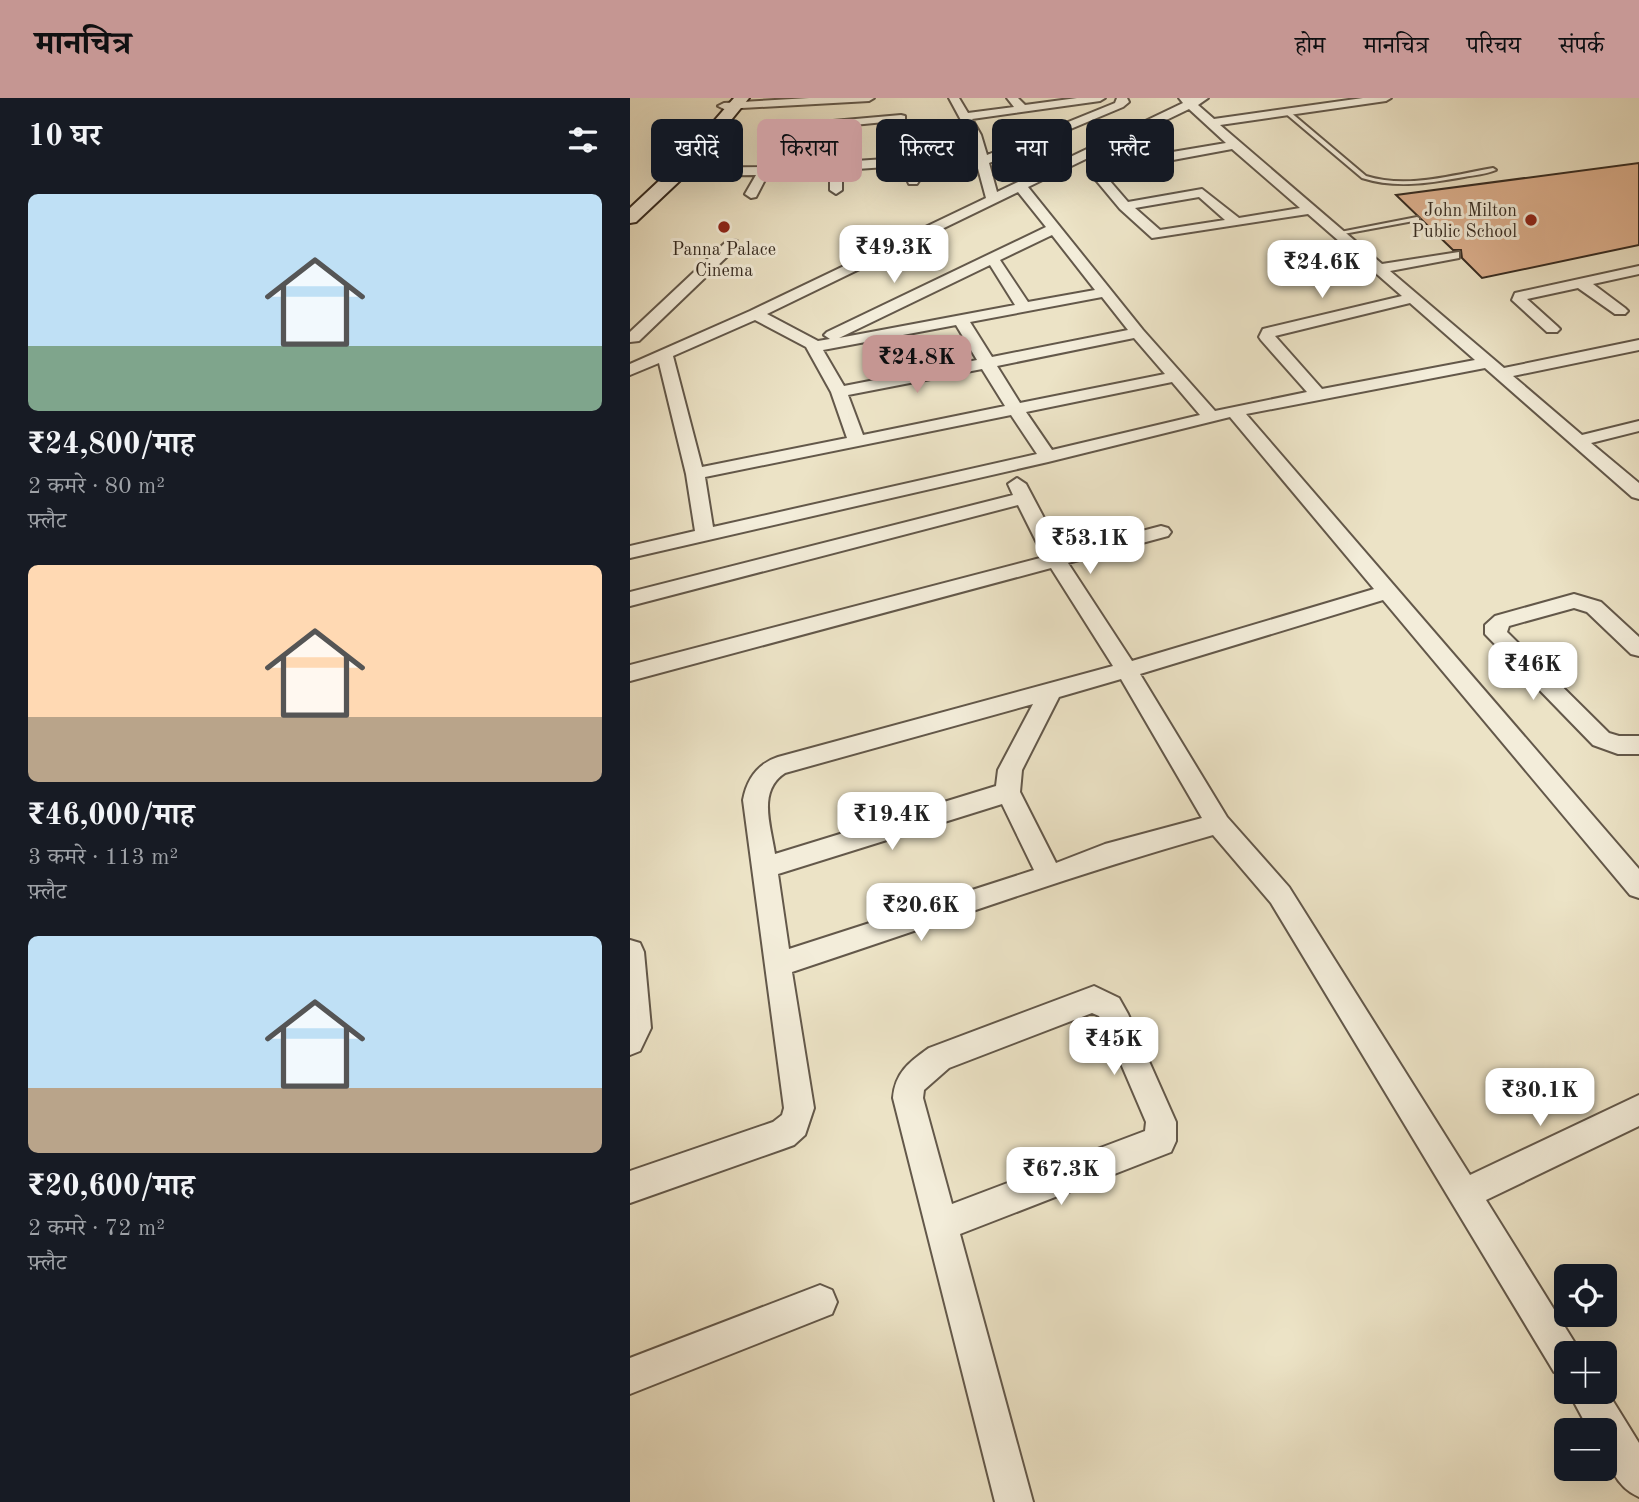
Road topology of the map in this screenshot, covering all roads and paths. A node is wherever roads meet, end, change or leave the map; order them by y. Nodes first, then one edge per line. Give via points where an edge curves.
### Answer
1 (869, 98) edge
2 (954, 98) edge
3 (1012, 98) edge
4 (1100, 98) edge
5 (1122, 98) edge
6 (1386, 98) edge
7 (834, 100) junction
8 (1193, 100) edge
9 (733, 102) edge
10 (1022, 109) junction
11 (1287, 112) junction
12 (965, 117) junction
13 (901, 118) dead end
14 (720, 119) edge
15 (1212, 123) junction
16 (1235, 145) junction
17 (982, 161) junction
18 (1493, 170) dead end
19 (668, 182) edge
20 (758, 182) edge
21 (836, 182) edge
22 (1020, 186) junction
23 (836, 190) dead end
24 (751, 194) dead end
25 (993, 200) junction
26 (630, 205) edge
27 (1125, 206) junction
28 (1310, 209) junction
29 (630, 218) edge
30 (1417, 219) dead end
31 (1236, 222) junction
32 (1056, 228) junction
33 (1338, 233) junction
34 (732, 244) dead end
35 (1454, 255) dead end
36 (992, 258) junction
37 (1380, 269) junction
38 (1639, 270) edge
39 (1580, 282) junction
40 (1106, 292) junction
41 (1413, 298) junction
42 (1024, 307) junction
43 (1620, 311) dead end
44 (755, 314) junction
45 (960, 318) junction
46 (1552, 330) dead end
47 (1138, 333) junction
48 (632, 338) edge
49 (689, 344) junction
50 (1639, 345) edge
51 (813, 346) junction
52 (665, 355) junction
53 (988, 362) junction
54 (1487, 363) junction
55 (630, 370) edge
56 (1500, 374) junction
57 (1175, 377) junction
58 (839, 392) junction
59 (1318, 395) junction
60 (1015, 409) junction
61 (1234, 411) junction
62 (1212, 418) junction
63 (1639, 426) edge
64 (857, 441) junction
65 (1578, 441) junction
66 (1048, 457) junction
67 (1004, 467) junction
68 (695, 474) junction
69 (1639, 493) edge
70 (1024, 498) junction
71 (1161, 532) dead end
72 (705, 536) junction
73 (630, 552) edge
74 (1056, 560) junction
75 (1389, 591) junction
76 (630, 599) edge
77 (1639, 649) edge
78 (1126, 670) junction
79 (630, 673) edge
80 (1051, 691) junction
81 (1639, 745) edge
82 (1008, 792) junction
83 (1217, 824) junction
84 (763, 868) junction
85 (1050, 877) junction
86 (1639, 887) edge
87 (630, 952) edge
88 (777, 965) junction
89 (630, 1041) edge
90 (1639, 1110) edge
91 (630, 1187) edge
92 (1464, 1194) junction
93 (943, 1224) junction
94 (820, 1303) dead end
95 (1554, 1341) edge
96 (630, 1376) edge
97 (1594, 1404) edge
98 (1639, 1478) edge
99 (1014, 1502) edge

1 - 7 street
2 - 12 street
3 - 10 street
4 - 10 street
5 - 17 street via 1119,105
6 - 11 street
7 - 9 street
7 - 13 street via 833,129
8 - 15 street
8 - 22 street
9 - 14 main road
9 - 26 main road
10 - 12 street
11 - 15 street
11 - 18 lane via 1374,182 1400,183
12 - 17 street
15 - 16 street
16 - 27 street via 1097,170
16 - 28 street
17 - 25 street
19 - 29 main road
20 - 24 street
21 - 23 street
22 - 25 street
22 - 32 street
25 - 44 street
27 - 31 street via 1202,193
27 - 31 street via 1157,235
28 - 31 street
28 - 33 street
30 - 33 lane
32 - 36 street
32 - 40 street
33 - 37 street
34 - 48 street
35 - 37 street
36 - 42 street
36 - 51 street
37 - 41 street
38 - 39 street
39 - 43 street
39 - 46 street via 1518,298
40 - 42 street
40 - 47 street
41 - 54 street
41 - 59 street via 1267,334
42 - 45 street
44 - 49 street
44 - 51 street
45 - 51 street
45 - 53 street
47 - 53 street
47 - 57 street
48 - 49 street
49 - 52 street
50 - 56 street
51 - 58 street
52 - 55 street
52 - 68 street
53 - 58 street
53 - 60 street
54 - 56 street
54 - 59 street
56 - 65 street
57 - 60 street
57 - 62 street
58 - 64 street
59 - 61 street
60 - 64 street
60 - 66 street
61 - 62 street
61 - 75 street
62 - 66 street
63 - 65 street
64 - 68 street
65 - 69 street
66 - 67 street
67 - 70 street
67 - 72 street
68 - 72 street
70 - 74 street
70 - 76 street
71 - 74 street
72 - 73 street
74 - 78 street
74 - 79 street
75 - 78 street
75 - 86 street
77 - 81 street via 1586,603 1574,601 1496,625 1496,634 1601,739
78 - 80 street
78 - 83 street
80 - 82 street via 1010,770
80 - 84 street via 766,773 758,783 755,800
82 - 84 street
82 - 85 street
83 - 85 street via 1105,855
83 - 92 street via 1280,895
84 - 88 street
85 - 88 street
87 - 89 street via 636,1028
88 - 91 street via 799,1108 794,1124 783,1134
90 - 92 street
92 - 95 street
93 - 93 street via 1160,1141 1161,1122 1108,1007 1094,999 939,1058 909,1084 908,1098
93 - 99 street
94 - 96 street
97 - 98 street

